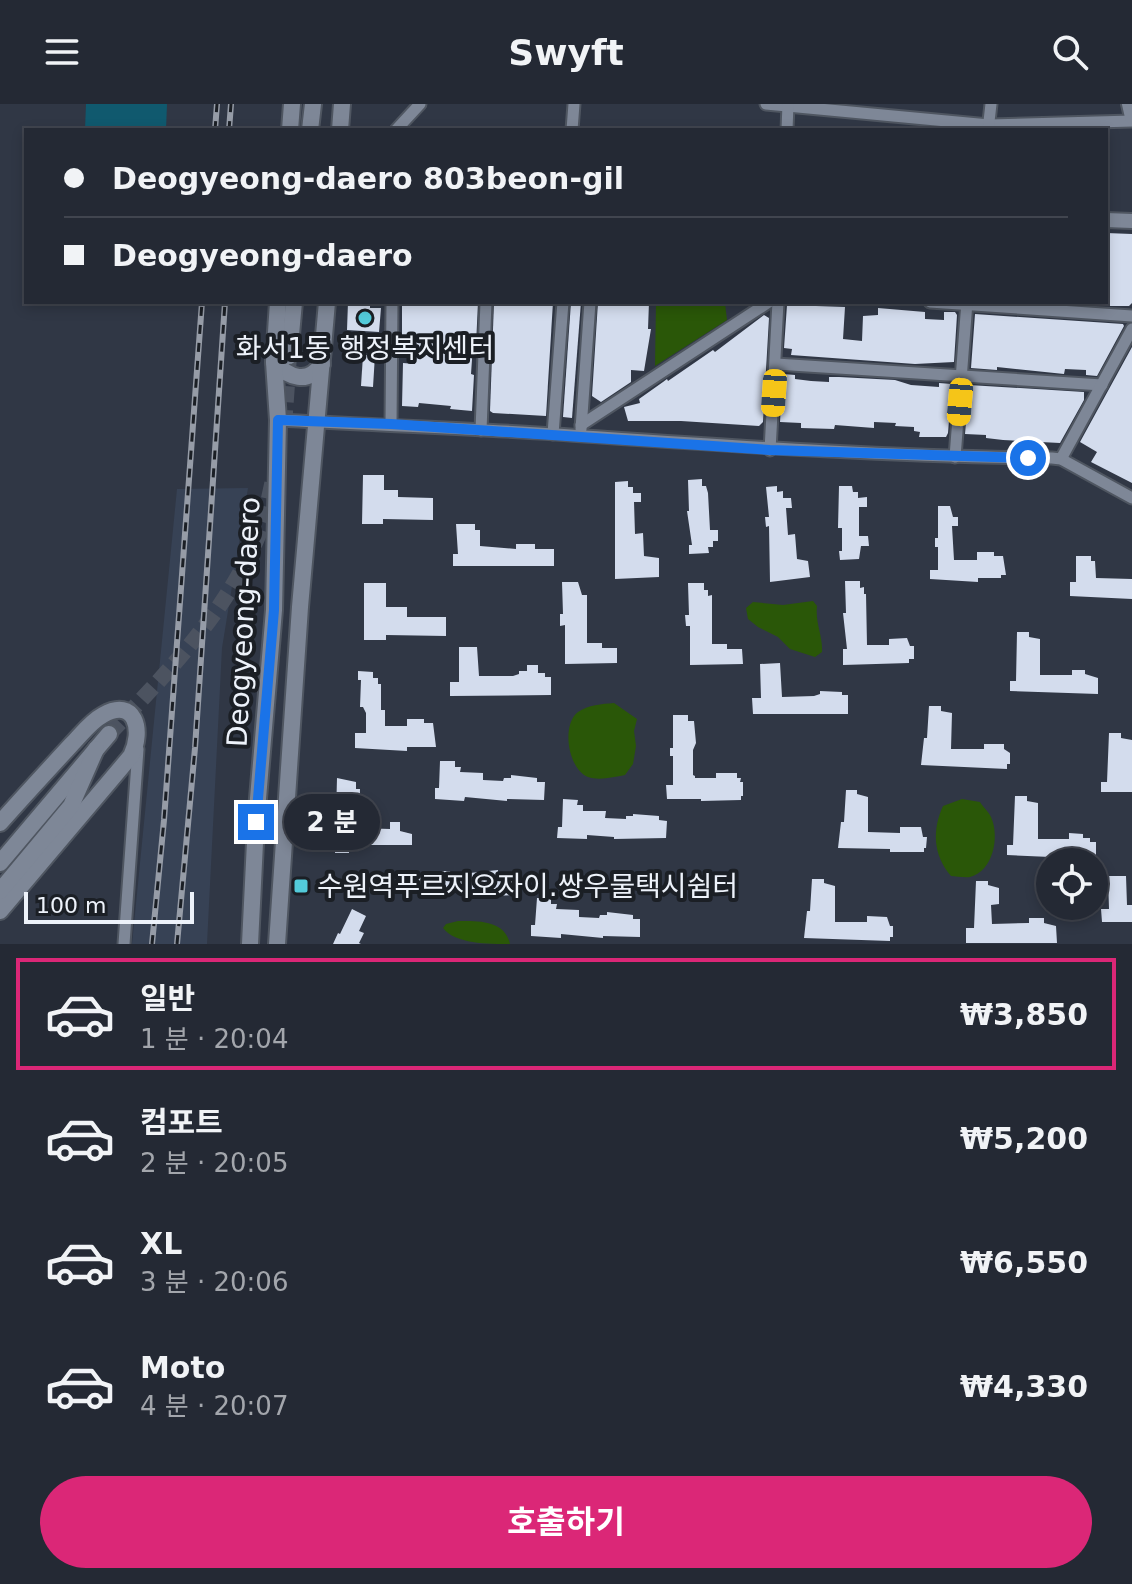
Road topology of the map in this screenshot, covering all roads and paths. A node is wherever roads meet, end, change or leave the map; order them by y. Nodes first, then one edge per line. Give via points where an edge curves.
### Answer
1 (292, 104) edge
2 (313, 104) edge
3 (342, 104) edge
4 (420, 104) edge
5 (574, 104) edge
6 (766, 104) edge
7 (991, 104) edge
8 (1129, 104) edge
9 (788, 106) edge
10 (1132, 119) edge
11 (290, 128) edge
12 (310, 128) edge
13 (340, 128) edge
14 (398, 128) edge
15 (572, 128) edge
16 (787, 128) edge
17 (989, 128) edge
18 (1108, 220) edge
19 (1132, 221) edge
20 (278, 304) edge
21 (294, 304) edge
22 (327, 304) edge
23 (392, 304) edge
24 (486, 304) edge
25 (563, 304) edge
26 (590, 304) edge
27 (766, 304) edge
28 (778, 304) edge
29 (967, 304) edge
30 (980, 304) edge
31 (1132, 316) edge
32 (1132, 329) edge
33 (282, 359) junction
34 (322, 364) junction
35 (776, 364) junction
36 (962, 375) junction
37 (1102, 385) junction
38 (278, 420) junction
39 (317, 422) junction
40 (391, 424) junction
41 (481, 430) junction
42 (581, 430) junction
43 (553, 434) junction
44 (770, 450) junction
45 (955, 457) junction
46 (1061, 459) junction
47 (1132, 498) edge
48 (109, 734) tunnel mouth
49 (139, 742) junction
50 (96, 749) junction
51 (0, 823) edge
52 (0, 835) edge
53 (0, 863) edge
54 (0, 891) edge
55 (0, 911) edge
56 (124, 944) edge
57 (250, 944) edge
58 (277, 944) edge

1 - 11 main road
2 - 12 main road
3 - 13 main road
4 - 14 street
5 - 15 street
6 - 9 street
7 - 17 street
8 - 10 street
9 - 16 street
9 - 17 street
10 - 17 street
18 - 19 street
20 - 33 main road, Deogyeong-daero
21 - 33 main road, Deogyeong-daero
22 - 34 main road, Deogyeong-daero
23 - 40 street
24 - 41 street
25 - 43 street
26 - 42 street
27 - 42 street
28 - 35 street
29 - 36 street
30 - 31 street
32 - 37 street
33 - 34 main road via 291,376 301,379
33 - 38 main road, Deogyeong-daero
34 - 39 main road, Deogyeong-daero
35 - 36 street
35 - 44 street
36 - 37 street
36 - 45 street
37 - 46 street
38 - 39 street
38 - 57 main road, Deogyeong-daero via 274,610
39 - 40 street
39 - 58 main road, Deogyeong-daero
40 - 41 street
41 - 43 street
42 - 43 street
42 - 44 street
44 - 45 street
45 - 46 street
46 - 47 street
48 - 50 main road
49 - 51 main road via 133,718 115,710 104,714
49 - 55 main road
49 - 56 street
50 - 52 main road via 45,783
50 - 53 main road
50 - 54 main road via 71,806

